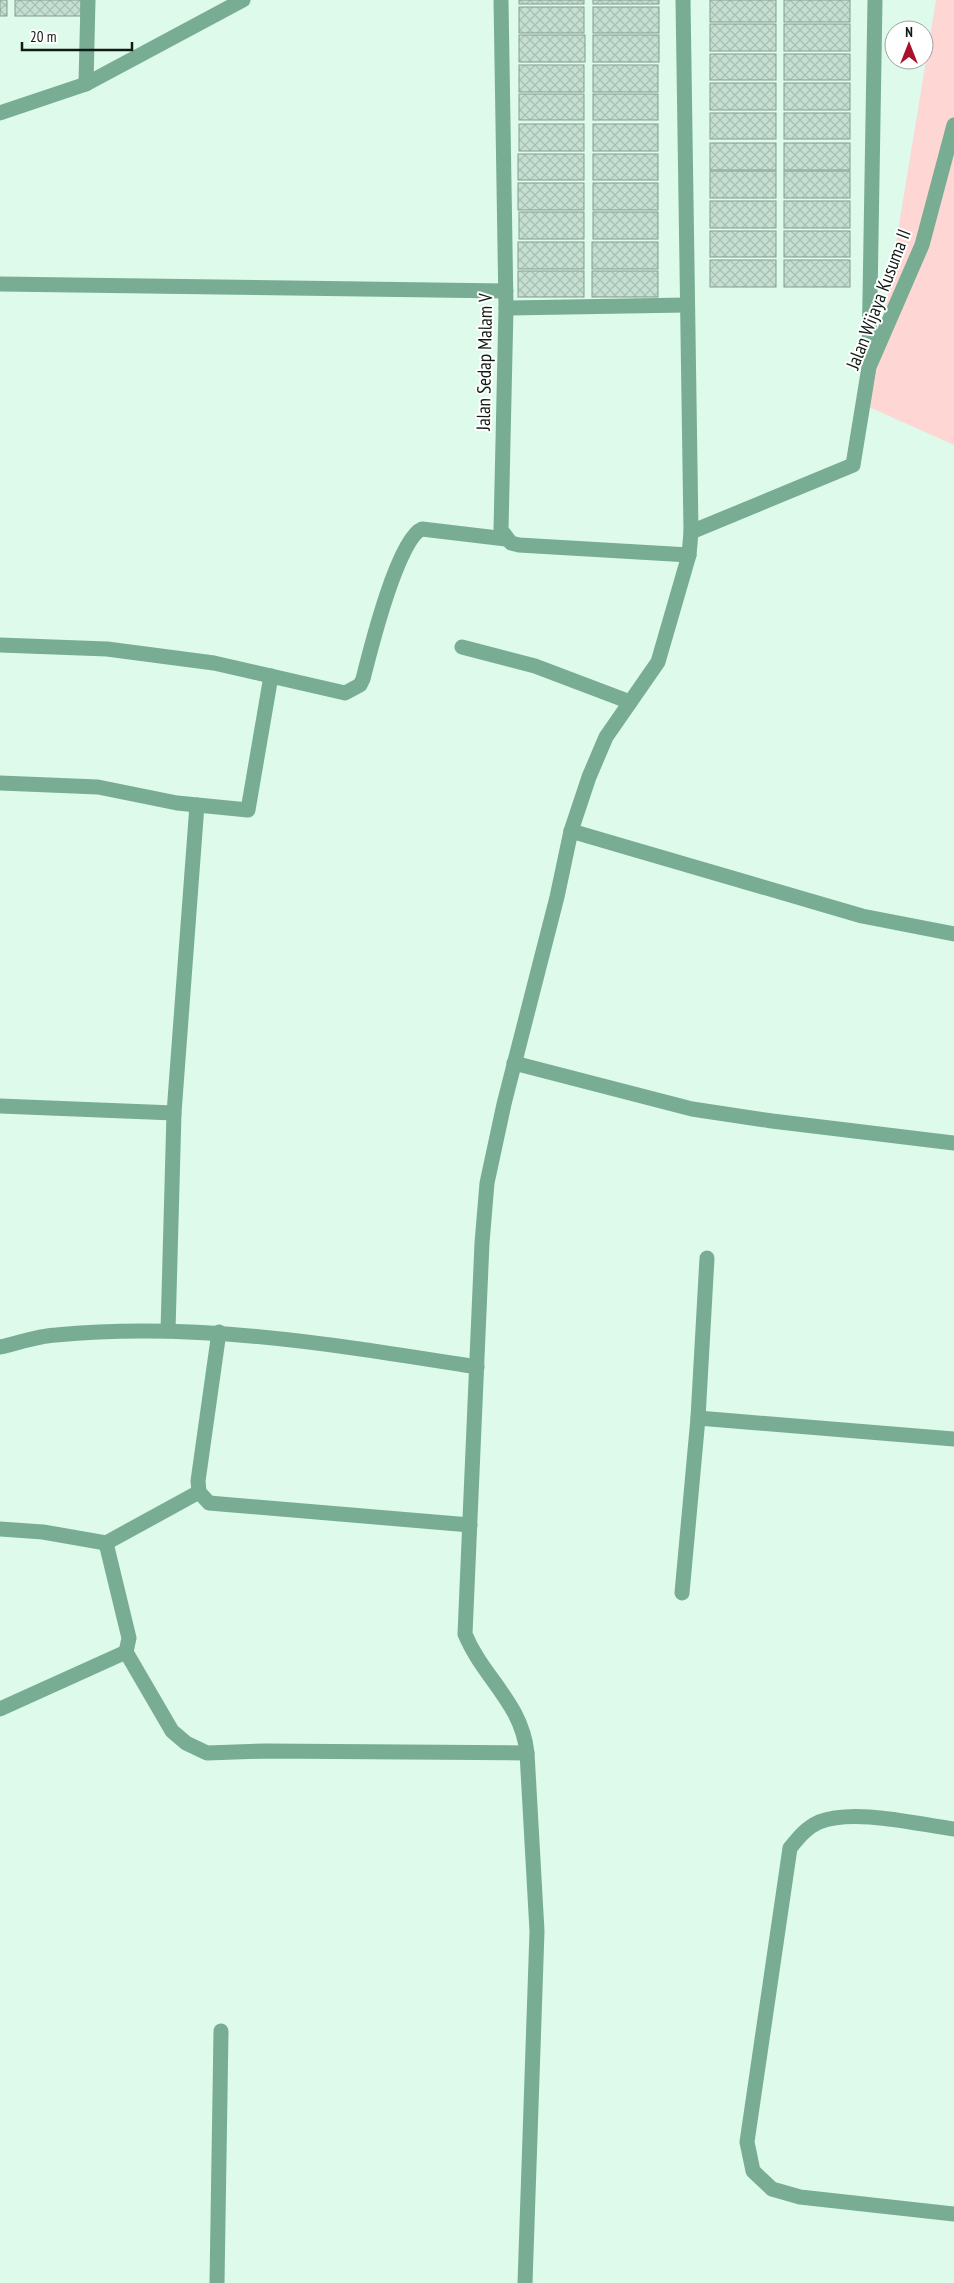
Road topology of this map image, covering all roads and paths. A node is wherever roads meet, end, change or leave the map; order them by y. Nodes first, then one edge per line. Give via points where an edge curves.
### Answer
1 (88, 0) edge
2 (242, 0) edge
3 (501, 0) edge
4 (684, 0) edge
5 (875, 0) edge
6 (86, 84) junction
7 (0, 113) edge
8 (954, 124) edge
9 (0, 284) edge
10 (506, 291) junction
11 (687, 305) junction
12 (506, 308) junction
13 (869, 367) junction
14 (691, 532) junction
15 (506, 539) junction
16 (689, 555) junction
17 (0, 645) edge
18 (462, 647) dead end
19 (271, 676) junction
20 (630, 702) junction
21 (0, 783) edge
22 (197, 805) junction
23 (571, 831) junction
24 (954, 934) edge
25 (514, 1063) junction
26 (0, 1106) edge
27 (174, 1113) junction
28 (954, 1143) edge
29 (707, 1258) dead end
30 (168, 1331) junction
31 (219, 1332) junction
32 (0, 1347) edge
33 (478, 1367) junction
34 (698, 1418) junction
35 (954, 1438) edge
36 (199, 1492) junction
37 (470, 1525) junction
38 (0, 1530) edge
39 (106, 1543) junction
40 (682, 1593) dead end
41 (126, 1652) junction
42 (0, 1709) edge
43 (527, 1754) junction
44 (954, 1829) edge
45 (221, 2031) dead end
46 (954, 2214) edge
47 (217, 2283) edge
48 (525, 2283) edge

1 - 6 street
2 - 6 street
3 - 10 street, Jalan Sedap Malam V
4 - 11 street
5 - 13 street
6 - 7 street
8 - 13 street, Jalan Wijaya Kusuma II via 922,245
9 - 10 street
10 - 12 street, Jalan Sedap Malam V
11 - 12 street
11 - 14 street
12 - 15 street, Jalan Sedap Malam V via 500,530
13 - 14 street, Jalan Wijaya Kusuma II via 853,465
14 - 16 street
15 - 16 street via 519,545
15 - 19 street via 422,529 416,531 389,588 363,678 354,690 345,693
16 - 20 street via 658,662
17 - 19 street via 107,650 214,663
18 - 20 street via 535,666
19 - 22 street via 248,810
20 - 23 street via 606,737
21 - 22 street via 98,787
22 - 27 street
23 - 24 street via 862,916
23 - 25 street
25 - 28 street via 692,1109 772,1122
25 - 33 street via 487,1183
26 - 27 street
27 - 30 street
29 - 34 street
30 - 31 street
30 - 32 street via 123,1330 54,1335
31 - 33 street
31 - 36 street
33 - 37 street
34 - 35 street
34 - 40 street
36 - 37 street via 210,1503
36 - 39 street
37 - 43 street via 465,1634 473,1654 502,1690 518,1717 525,1735
38 - 39 street via 43,1532
39 - 41 street via 129,1638
41 - 42 street
41 - 43 street via 172,1731 207,1754 265,1751
43 - 48 street via 537,1931
44 - 46 street via 855,1816 837,1817 818,1822 803,1832 790,1848 747,2142 753,2171 772,2188 800,2197
45 - 47 street

